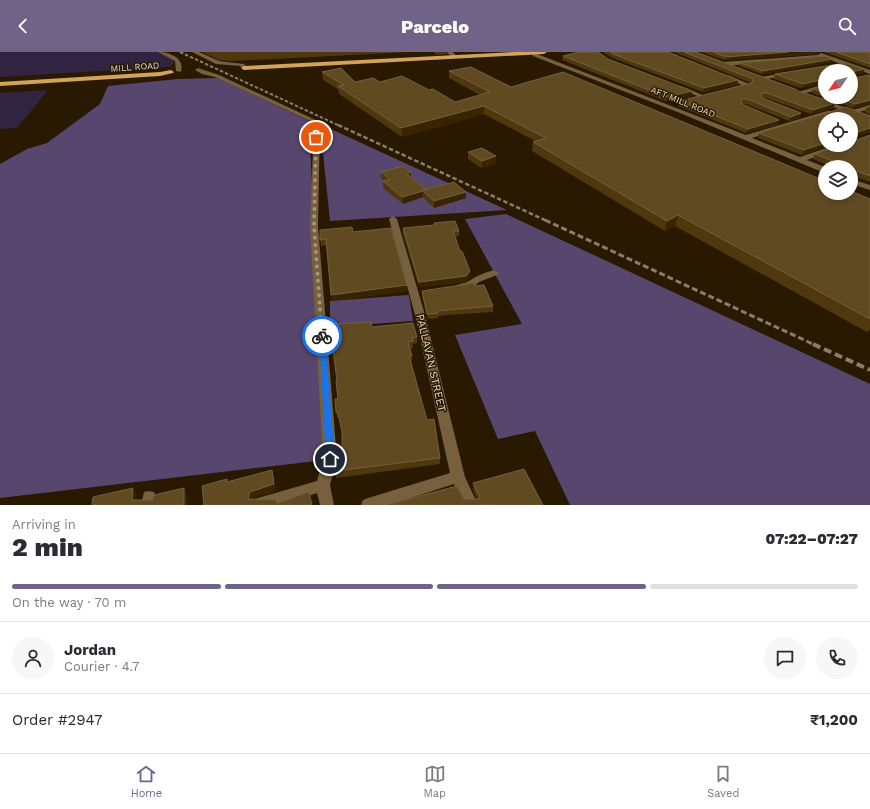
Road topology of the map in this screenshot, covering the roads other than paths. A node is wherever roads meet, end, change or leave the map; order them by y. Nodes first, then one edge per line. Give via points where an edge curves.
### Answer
1 (161, 52) edge
2 (195, 52) edge
3 (502, 52) edge
4 (534, 52) edge
5 (544, 52) edge
6 (815, 52) edge
7 (452, 54) edge
8 (825, 56) junction
9 (717, 62) edge
10 (845, 63) junction
11 (723, 64) junction
12 (840, 64) edge
13 (244, 68) joint
14 (198, 70) dead end
15 (738, 70) edge
16 (179, 71) dead end
17 (793, 73) edge
18 (720, 74) edge
19 (868, 74) edge
20 (753, 75) edge
21 (760, 78) junction
22 (0, 80) edge
23 (770, 82) edge
24 (0, 84) edge
25 (673, 85) edge
26 (818, 87) edge
27 (732, 89) edge
28 (709, 94) edge
29 (702, 96) junction
30 (694, 98) edge
31 (818, 100) edge
32 (680, 102) edge
33 (830, 104) edge
34 (666, 105) junction
35 (870, 107) edge
36 (842, 108) junction
37 (852, 112) joint
38 (795, 113) edge
39 (858, 114) edge
40 (809, 118) junction
41 (870, 118) edge
42 (775, 119) edge
43 (788, 124) junction
44 (745, 138) junction
45 (822, 152) edge
46 (799, 160) junction
47 (818, 167) edge
48 (870, 180) edge
49 (859, 184) joint
50 (870, 188) edge
51 (393, 220) dead end
52 (494, 273) dead end
53 (452, 288) edge
54 (458, 477) junction
55 (324, 485) junction
56 (258, 505) edge
57 (326, 505) edge
58 (368, 505) edge
59 (471, 505) edge

1 - 16 street via 177,60
2 - 13 street via 218,63 242,65
3 - 7 main road
4 - 5 main road
4 - 7 main road
4 - 34 street, AFT MILL ROAD via 535,55
6 - 8 street
7 - 13 main road
8 - 10 street
8 - 11 street
9 - 11 street
10 - 12 street
10 - 19 street
11 - 15 street
14 - 55 street via 204,74 217,76 317,122 314,226 330,459
17 - 21 street
18 - 27 street via 748,85
20 - 21 street
21 - 23 street
22 - 24 main road, MILL ROAD via 171,72
25 - 29 street
26 - 31 street via 796,92
28 - 29 street
29 - 30 street
32 - 34 street
33 - 36 street
34 - 44 street, AFT MILL ROAD
35 - 37 street
36 - 37 street
36 - 40 street
38 - 40 street
39 - 41 street
40 - 43 street
42 - 43 street
43 - 44 street
44 - 46 street, AFT MILL ROAD
45 - 46 street
46 - 47 street, AFT MILL ROAD
48 - 49 street
49 - 50 street
51 - 54 street, PALLAVAN STREET via 417,293
52 - 53 street via 475,280 473,284
54 - 58 street
54 - 59 street, PALLAVAN STREET
55 - 56 street
55 - 57 street

